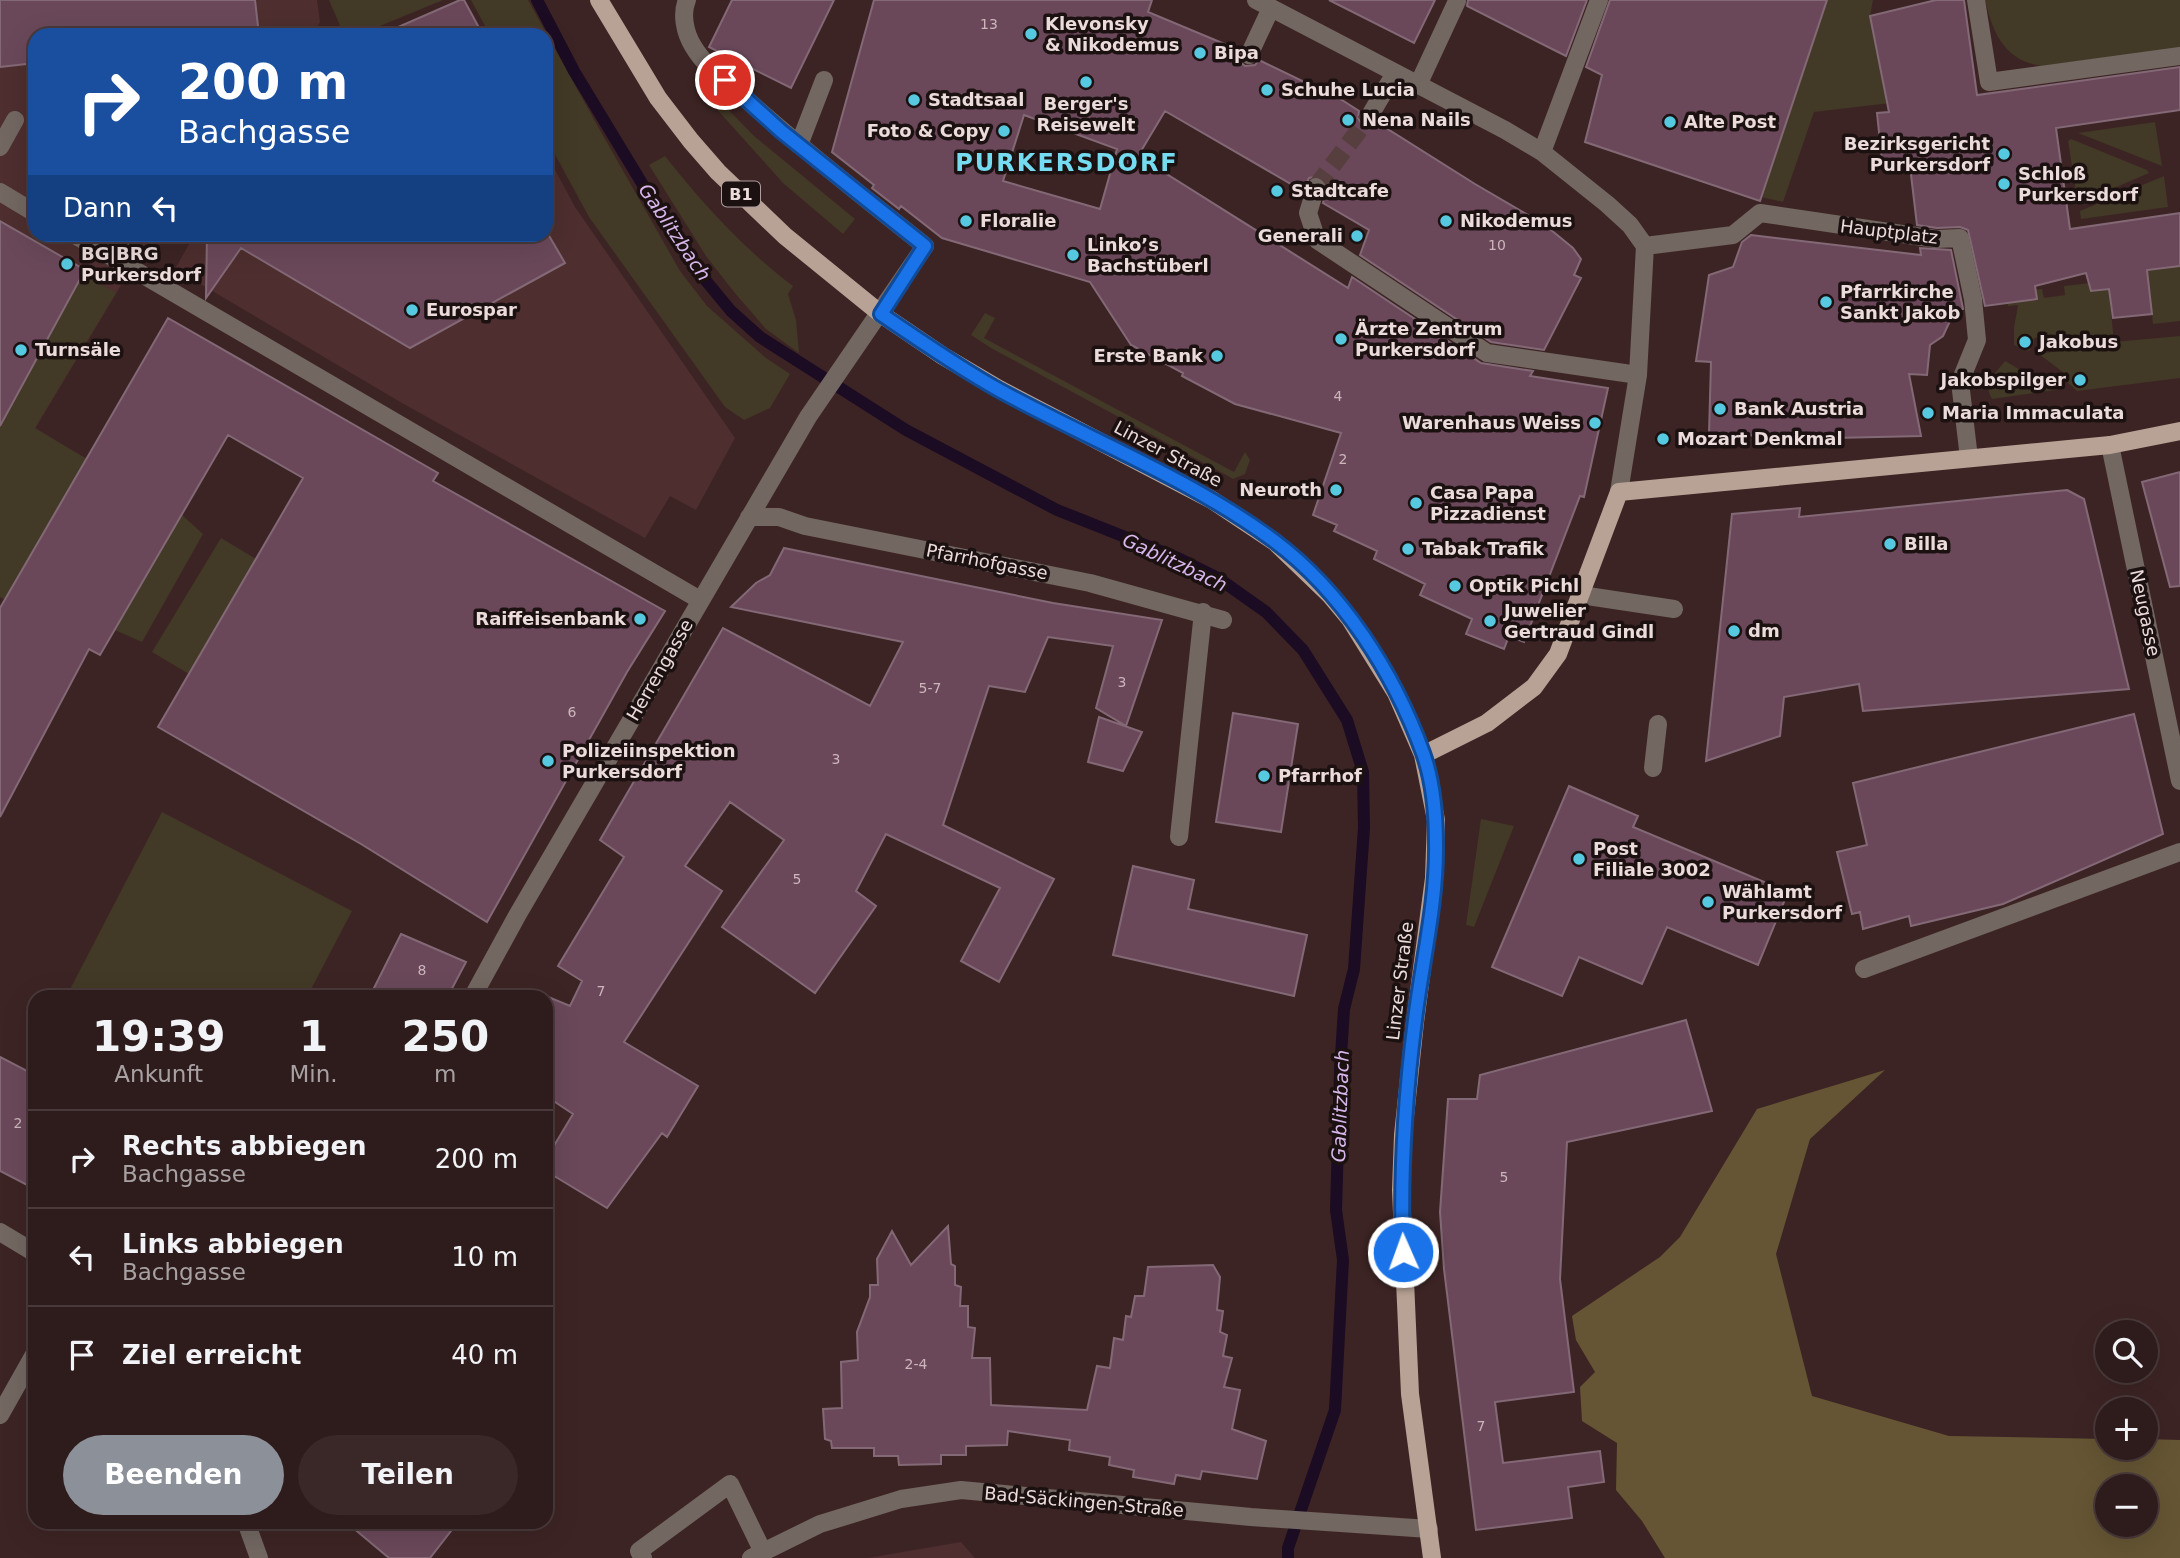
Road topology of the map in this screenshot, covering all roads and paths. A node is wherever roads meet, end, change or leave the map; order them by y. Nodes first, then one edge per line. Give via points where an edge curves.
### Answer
1 (599, 0) edge
2 (687, 0) edge
3 (1599, 0) edge
4 (1976, 0) edge
5 (1457, 1) edge
6 (1264, 4) edge
7 (1249, 55) dead end
8 (2180, 55) edge
9 (1395, 73) junction
10 (824, 80) dead end
11 (1418, 85) junction
12 (1369, 117) tunnel mouth
13 (15, 120) dead end
14 (799, 145) junction
15 (0, 147) edge
16 (1542, 152) junction
17 (1316, 187) tunnel mouth
18 (0, 192) edge
19 (28, 208) edge
20 (87, 242) edge
21 (122, 242) edge
22 (1645, 246) junction
23 (113, 258) junction
24 (881, 314) junction
25 (1637, 375) junction
26 (2180, 431) edge
27 (2110, 445) junction
28 (1969, 458) junction
29 (1619, 492) junction
30 (748, 517) junction
31 (1581, 595) junction
32 (700, 600) junction
33 (1674, 610) dead end
34 (1203, 612) junction
35 (1223, 620) dead end
36 (1658, 724) dead end
37 (1423, 755) junction
38 (1653, 768) dead end
39 (2180, 781) edge
40 (1179, 837) dead end
41 (2180, 852) edge
42 (1864, 969) dead end
43 (477, 990) edge
44 (0, 1232) edge
45 (28, 1249) edge
46 (28, 1365) edge
47 (0, 1415) edge
48 (249, 1529) edge
49 (1429, 1529) junction
50 (757, 1555) edge
51 (259, 1558) edge
52 (643, 1558) edge
53 (1432, 1558) edge

1 - 24 main road, Linzer Straße / B1 via 658,98 691,142 785,236
2 - 14 street via 685,27 693,46
3 - 16 street
4 - 8 street via 1989,82
5 - 11 street
6 - 7 street
6 - 9 street
9 - 11 street
9 - 12 street
10 - 14 street
11 - 16 street
13 - 15 street
14 - 24 street via 925,246
16 - 22 street via 1607,204
17 - 25 street via 1308,213 1317,240 1487,353
18 - 19 street
20 - 23 street
21 - 23 street
22 - 25 street
22 - 28 street, Hauptplatz via 1733,235 1760,213 1960,239 1977,340 1961,382
23 - 32 street
24 - 30 street, Herrengasse via 808,417
24 - 37 main road, Linzer Straße / B1 via 999,389 1212,500 1275,541 1350,619 1396,693
25 - 29 street
26 - 27 main road
27 - 28 main road
27 - 39 street, Neugasse
28 - 29 main road
29 - 31 main road
30 - 32 street, Herrengasse
30 - 34 street, Pfarrhofgasse via 779,517 1090,583
31 - 33 street
31 - 37 main road via 1558,654 1534,687 1487,723
32 - 43 street, Herrengasse
34 - 35 street, Pfarrhofgasse
34 - 40 street
36 - 38 street
37 - 49 main road, Linzer Straße / B1 via 1433,799 1436,849 1401,1190 1410,1394
41 - 42 street
44 - 45 street
46 - 47 street
48 - 51 street
49 - 50 street, Bad-Säckingen-Straße via 961,1490 901,1499 820,1524
49 - 53 main road, Linzer Straße / B1
50 - 52 street via 730,1484 639,1551

